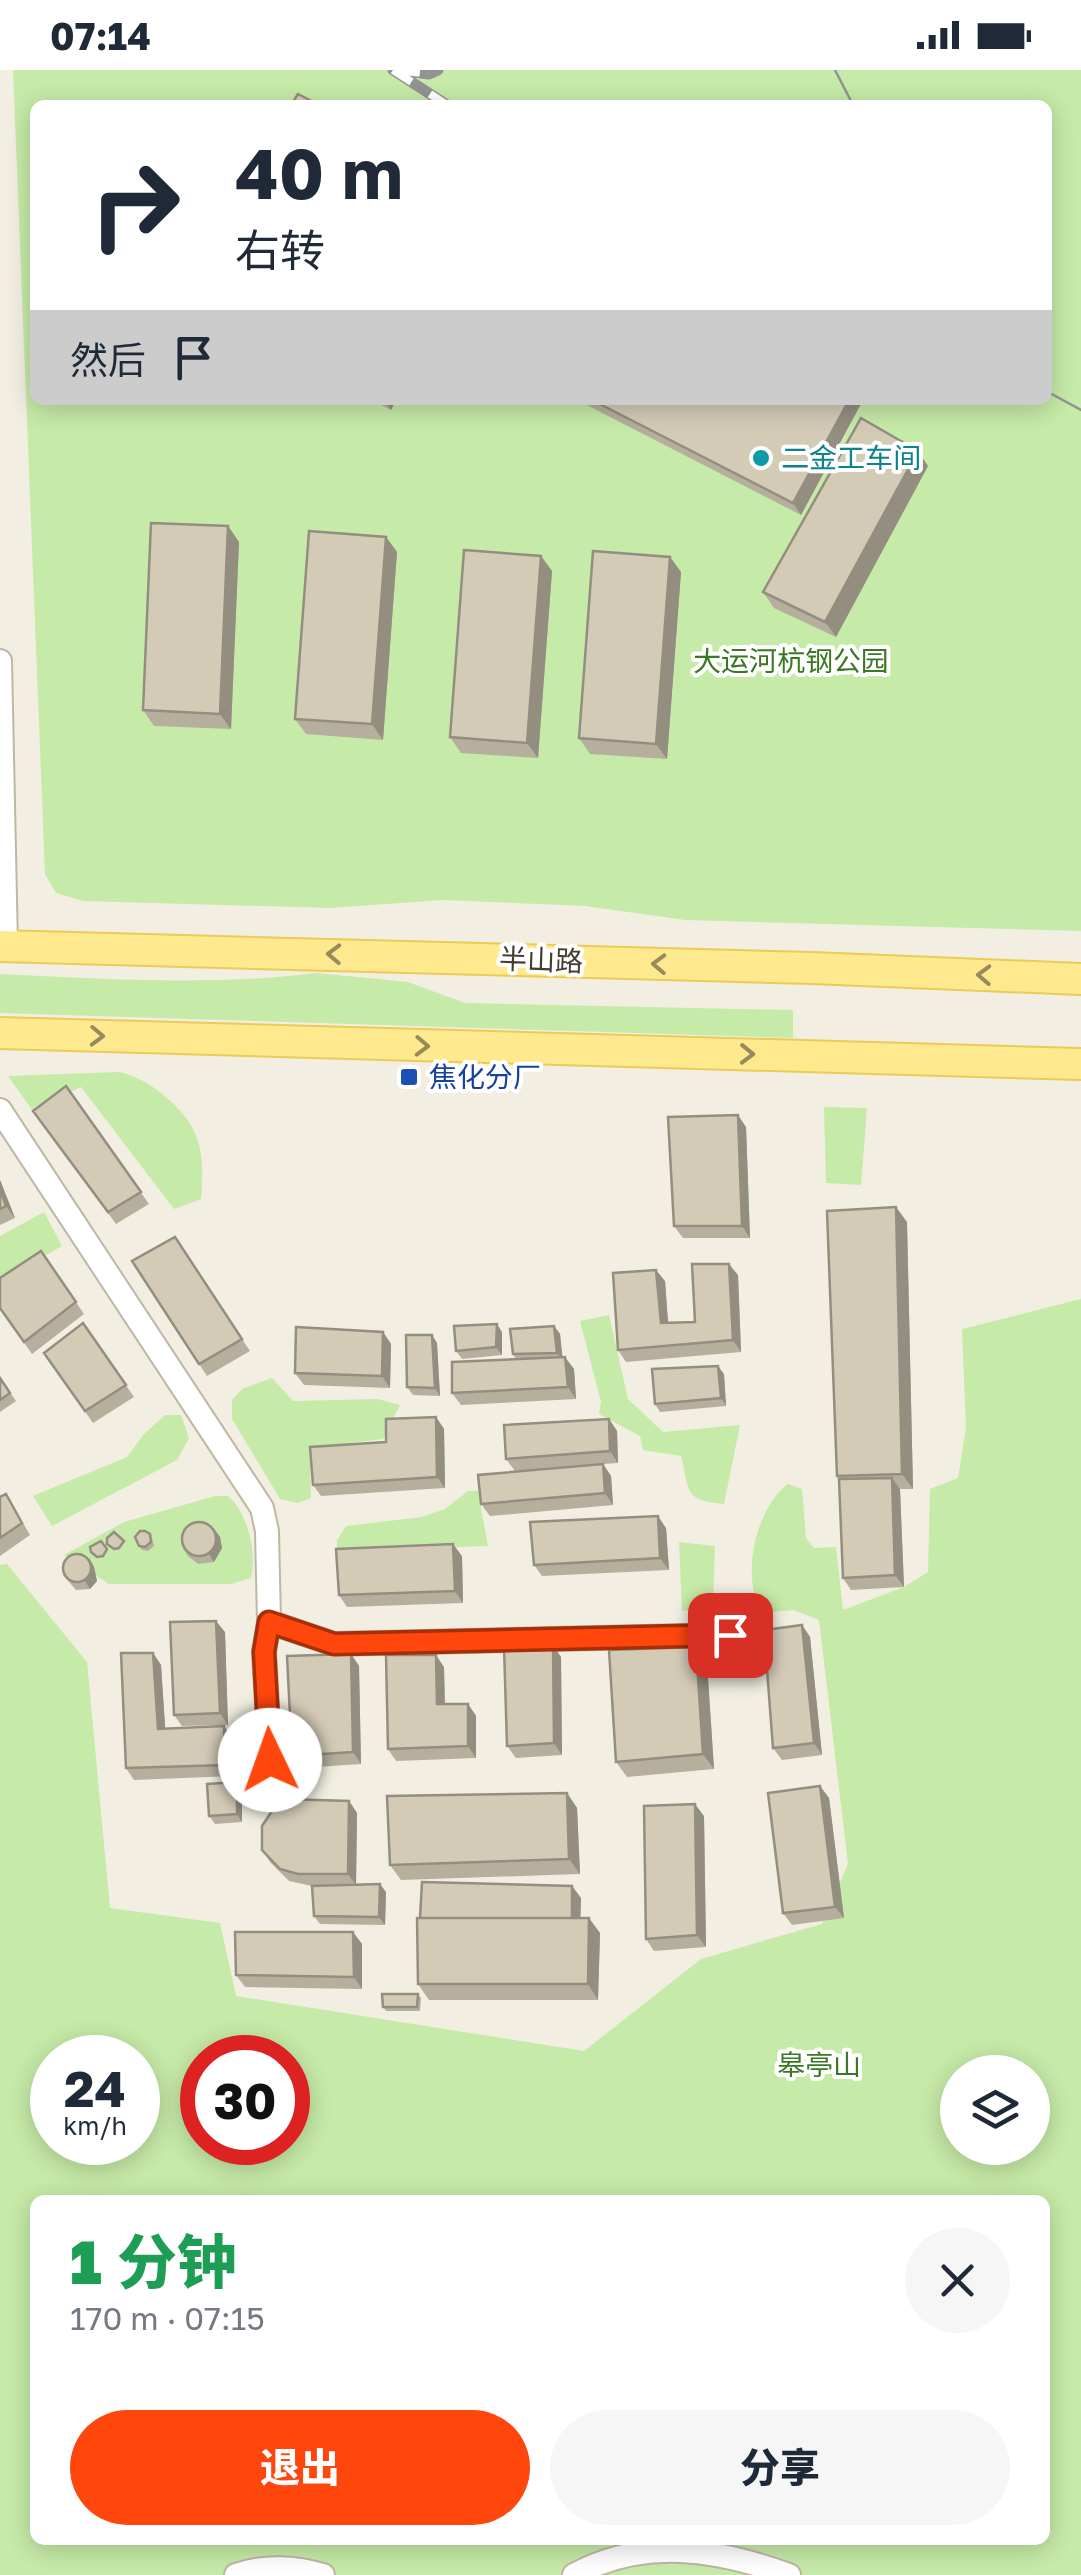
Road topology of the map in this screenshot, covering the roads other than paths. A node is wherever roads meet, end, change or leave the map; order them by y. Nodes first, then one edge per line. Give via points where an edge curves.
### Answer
1 (0, 666) edge
2 (3, 946) edge
3 (1081, 979) edge
4 (0, 1033) edge
5 (1081, 1064) edge
6 (0, 1110) edge
7 (269, 1622) junction
8 (730, 1635) dead end
9 (272, 1796) dead end
10 (236, 2575) edge
11 (323, 2575) edge
12 (574, 2575) edge
13 (789, 2575) edge

1 - 2 street
3 -> 2 main road, 半山路
4 -> 5 main road
6 - 7 street via 262,1508
7 - 8 street via 334,1644
7 - 9 street via 264,1652
10 - 11 street via 302,2569
12 - 13 street via 641,2551 682,2549

